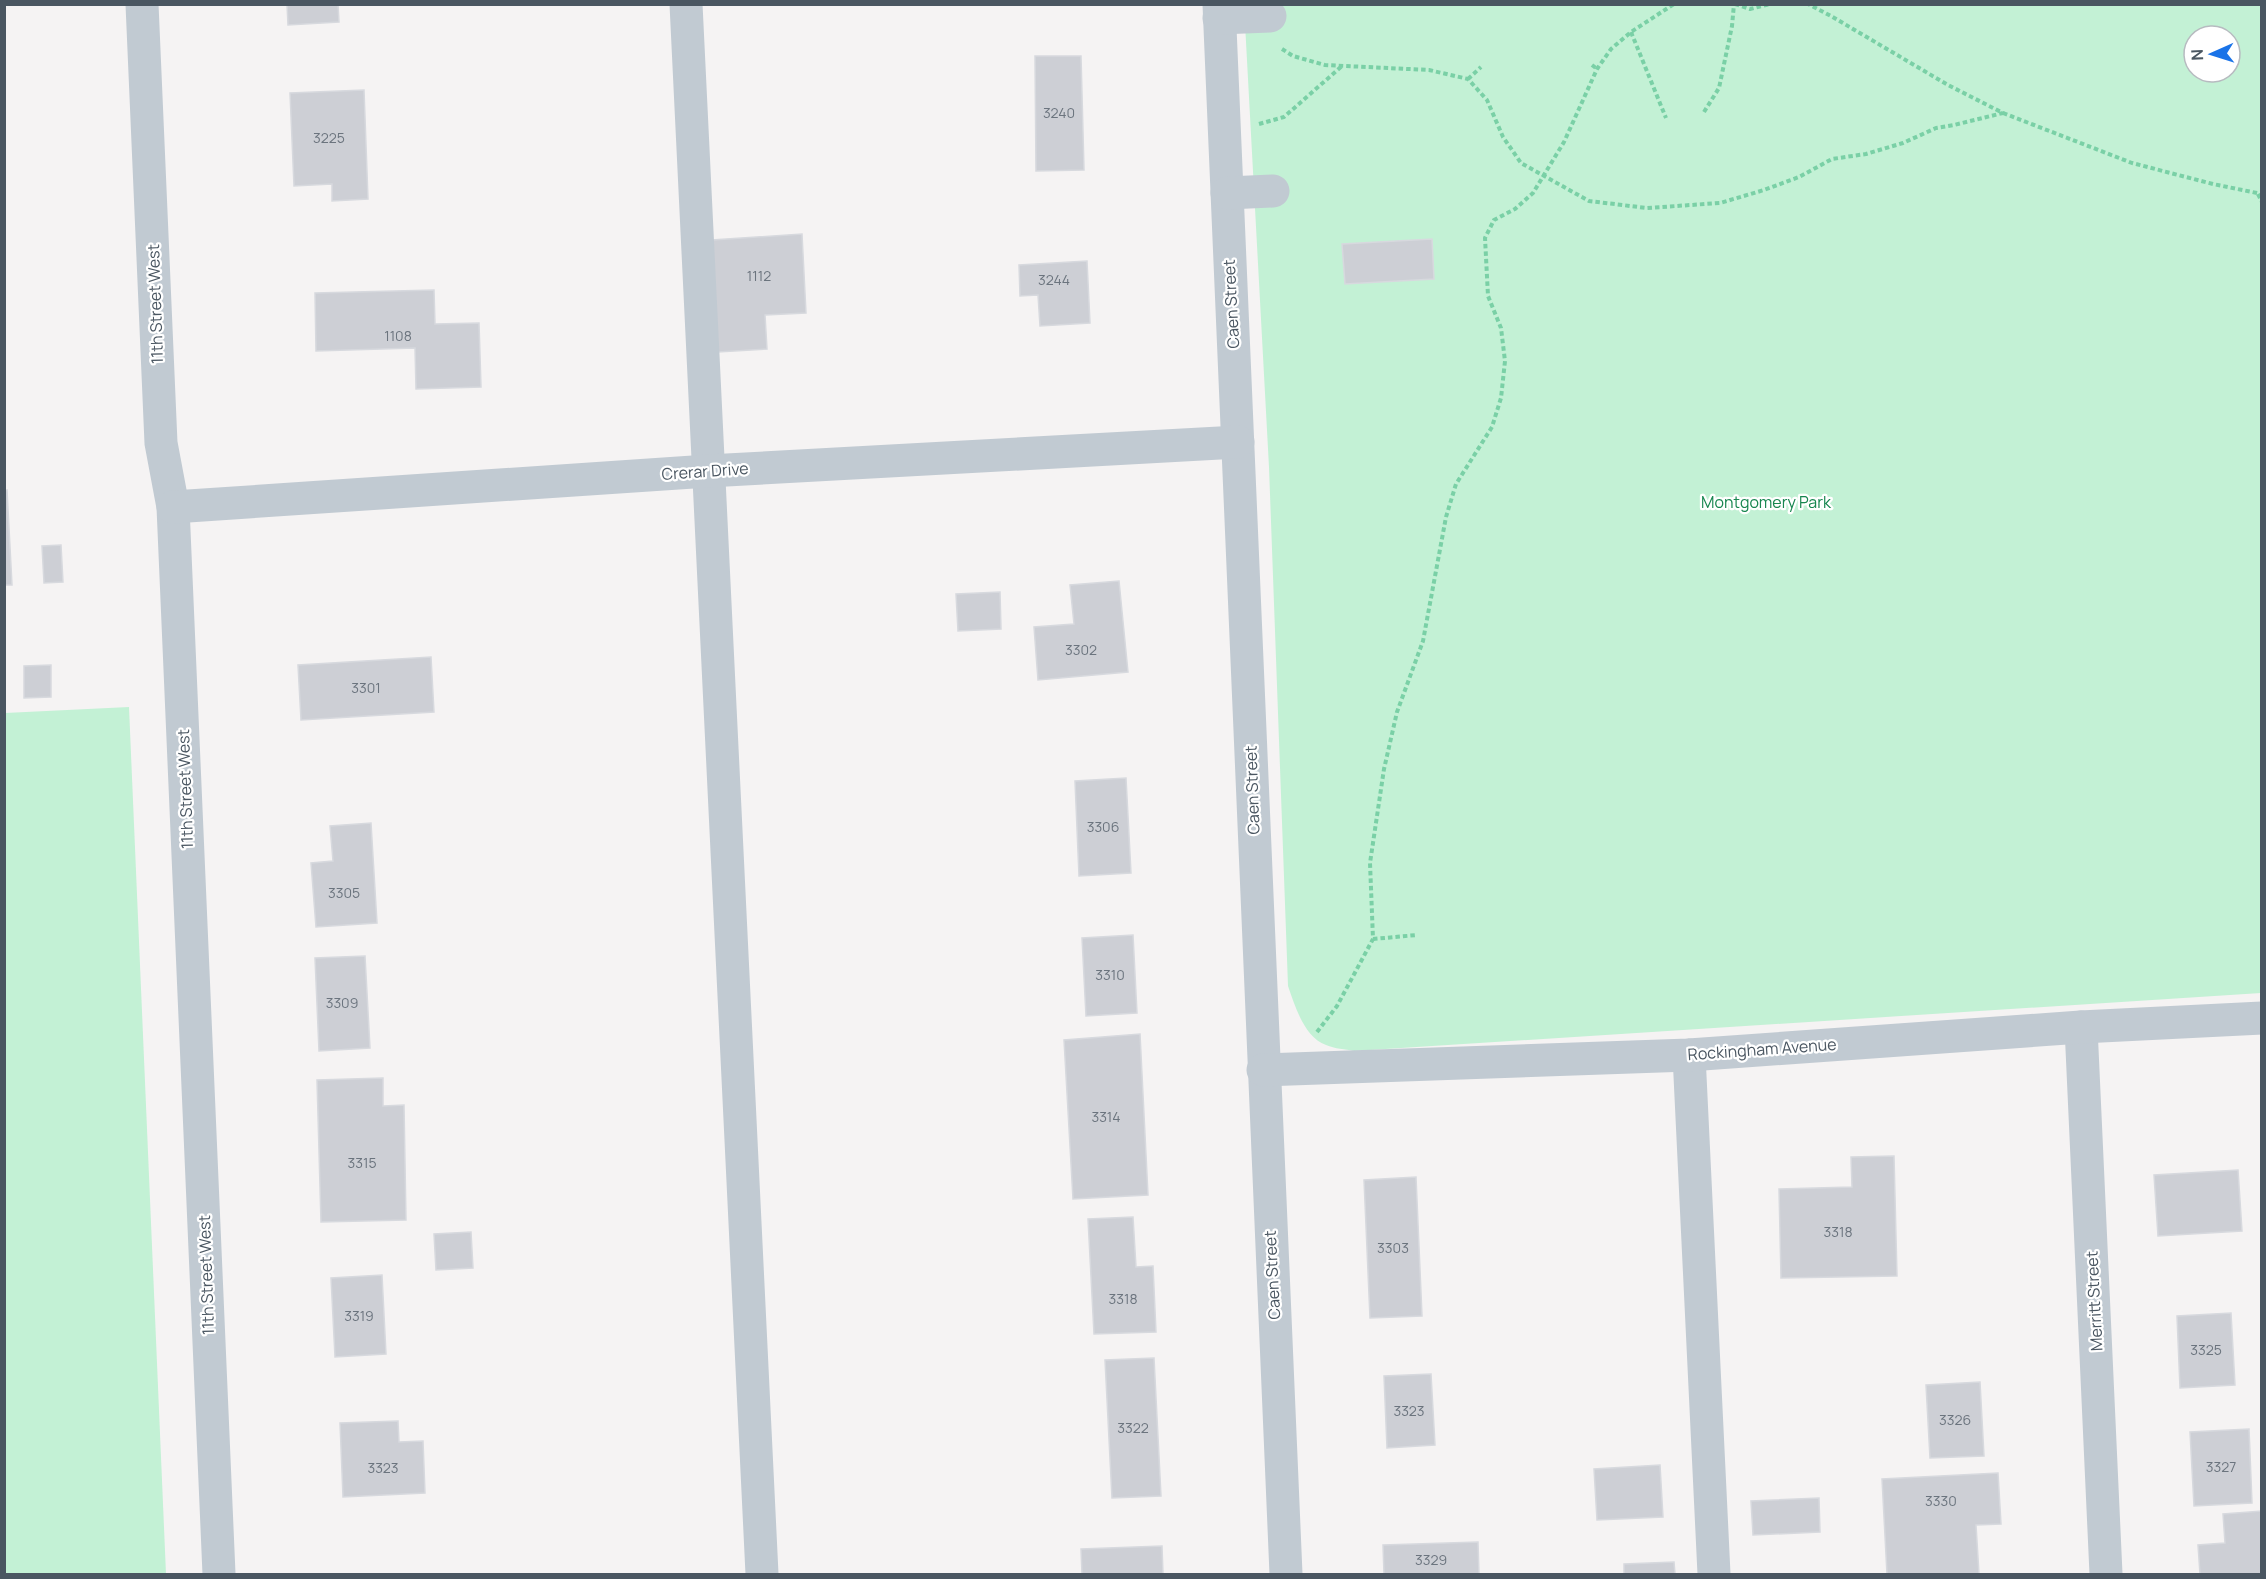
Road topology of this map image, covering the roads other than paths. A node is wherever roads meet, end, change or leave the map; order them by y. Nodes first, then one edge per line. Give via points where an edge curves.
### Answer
1 (142, 4) edge
2 (686, 4) edge
3 (1219, 11) edge
4 (1274, 31) road end
5 (1273, 191) dead end
6 (1227, 193) junction
7 (1238, 441) junction
8 (708, 471) junction
9 (173, 507) junction
10 (2262, 1018) edge
11 (2080, 1027) junction
12 (1689, 1055) junction
13 (1263, 1070) junction
14 (219, 1575) edge
15 (762, 1575) edge
16 (1286, 1575) edge
17 (1714, 1575) edge
18 (2106, 1575) edge

1 - 9 street, 11th Street West via 161,442
2 - 8 street
3 - 4 street
3 - 6 street, Caen Street
5 - 6 street
6 - 7 street, Caen Street
7 - 8 street, Crerar Drive
7 - 13 street, Caen Street
8 - 9 street, Crerar Drive
8 - 15 street
9 - 14 street, 11th Street West
10 - 11 street, Rockingham Avenue
11 - 12 street, Rockingham Avenue
11 - 18 street, Merritt Street
12 - 13 street, Rockingham Avenue
12 - 17 street
13 - 16 street, Caen Street

